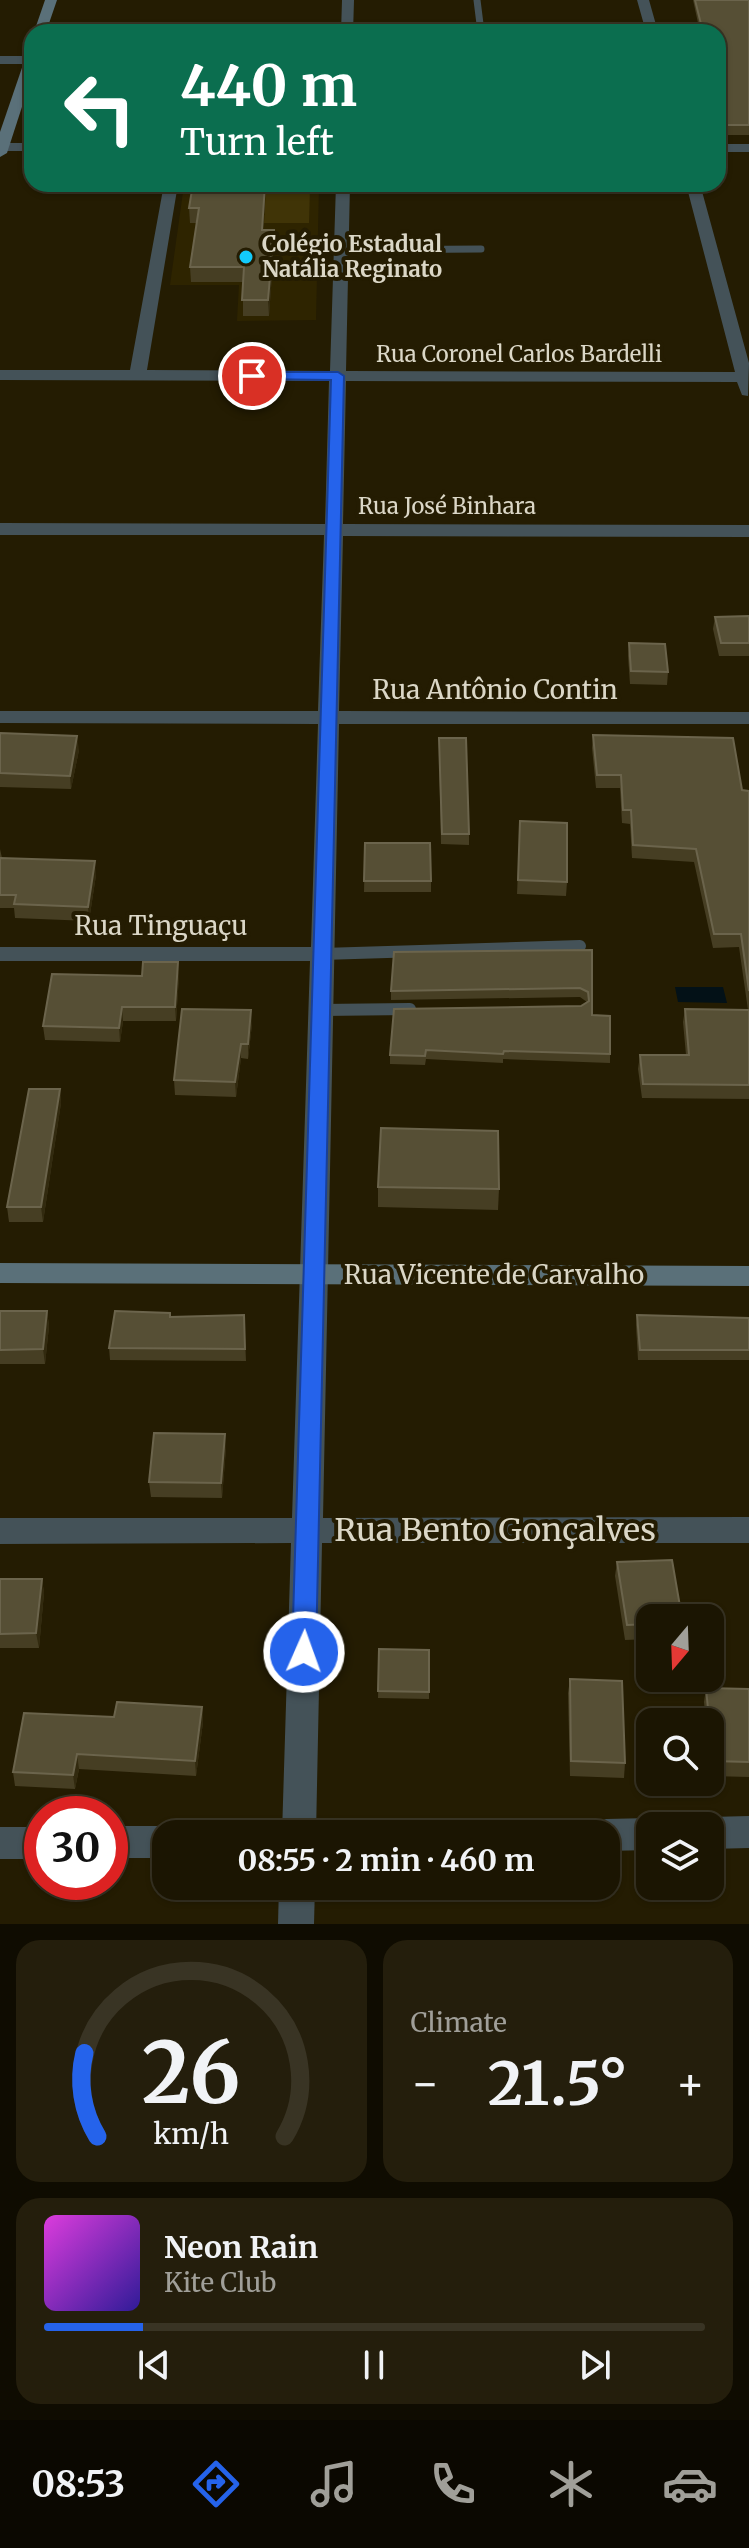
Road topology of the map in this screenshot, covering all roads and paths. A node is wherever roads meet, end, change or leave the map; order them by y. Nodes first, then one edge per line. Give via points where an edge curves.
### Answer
1 (51, 0) edge
2 (348, 0) edge
3 (477, 0) edge
4 (643, 0) edge
5 (43, 24) edge
6 (347, 24) edge
7 (480, 24) edge
8 (650, 24) edge
9 (24, 59) edge
10 (0, 60) edge
11 (24, 80) edge
12 (24, 148) edge
13 (726, 148) edge
14 (749, 148) edge
15 (1, 149) edge
16 (170, 192) edge
17 (343, 192) edge
18 (695, 192) edge
19 (481, 249) dead end
20 (341, 250) junction
21 (0, 375) edge
22 (138, 375) junction
23 (338, 376) junction
24 (748, 382) edge
25 (0, 529) edge
26 (334, 530) junction
27 (749, 531) edge
28 (0, 717) edge
29 (329, 717) junction
30 (749, 718) edge
31 (580, 946) dead end
32 (0, 954) edge
33 (322, 954) junction
34 (424, 1009) edge
35 (321, 1010) junction
36 (0, 1273) edge
37 (314, 1274) junction
38 (749, 1276) edge
39 (749, 1530) edge
40 (0, 1531) edge
41 (307, 1531) junction
42 (299, 1820) edge
43 (749, 1832) edge
44 (724, 1833) edge
45 (128, 1842) edge
46 (152, 1842) edge
47 (0, 1843) edge
48 (24, 1843) edge
49 (297, 1900) edge
50 (296, 1924) edge

1 - 5 main road
2 - 6 street
3 - 7 lane
4 - 8 street
9 - 10 street
11 - 15 main road
12 - 15 street
13 - 14 street
16 - 22 street
17 - 20 street
18 - 24 street
19 - 20 lane
20 - 23 street
21 - 22 street, Rua Coronel Carlos Bardelli
22 - 23 street, Rua Coronel Carlos Bardelli
23 - 24 street, Rua Coronel Carlos Bardelli
23 - 26 street
25 - 26 street, Rua José Binhara
26 - 27 street, Rua José Binhara
26 - 29 street
28 - 29 street, Rua Antônio Contin
29 - 30 street, Rua Antônio Contin
29 - 33 street
31 - 33 lane
32 - 33 street, Rua Tinguaçu
33 - 35 street
34 - 35 lane
35 - 37 street
36 - 37 main road, Rua Vicente de Carvalho
37 - 38 main road, Rua Vicente de Carvalho
37 - 41 street
39 - 41 street, Rua Bento Gonçalves
40 - 41 street, Rua Bento Gonçalves
41 - 42 street
43 - 44 street
45 - 46 street
47 - 48 street
49 - 50 street

